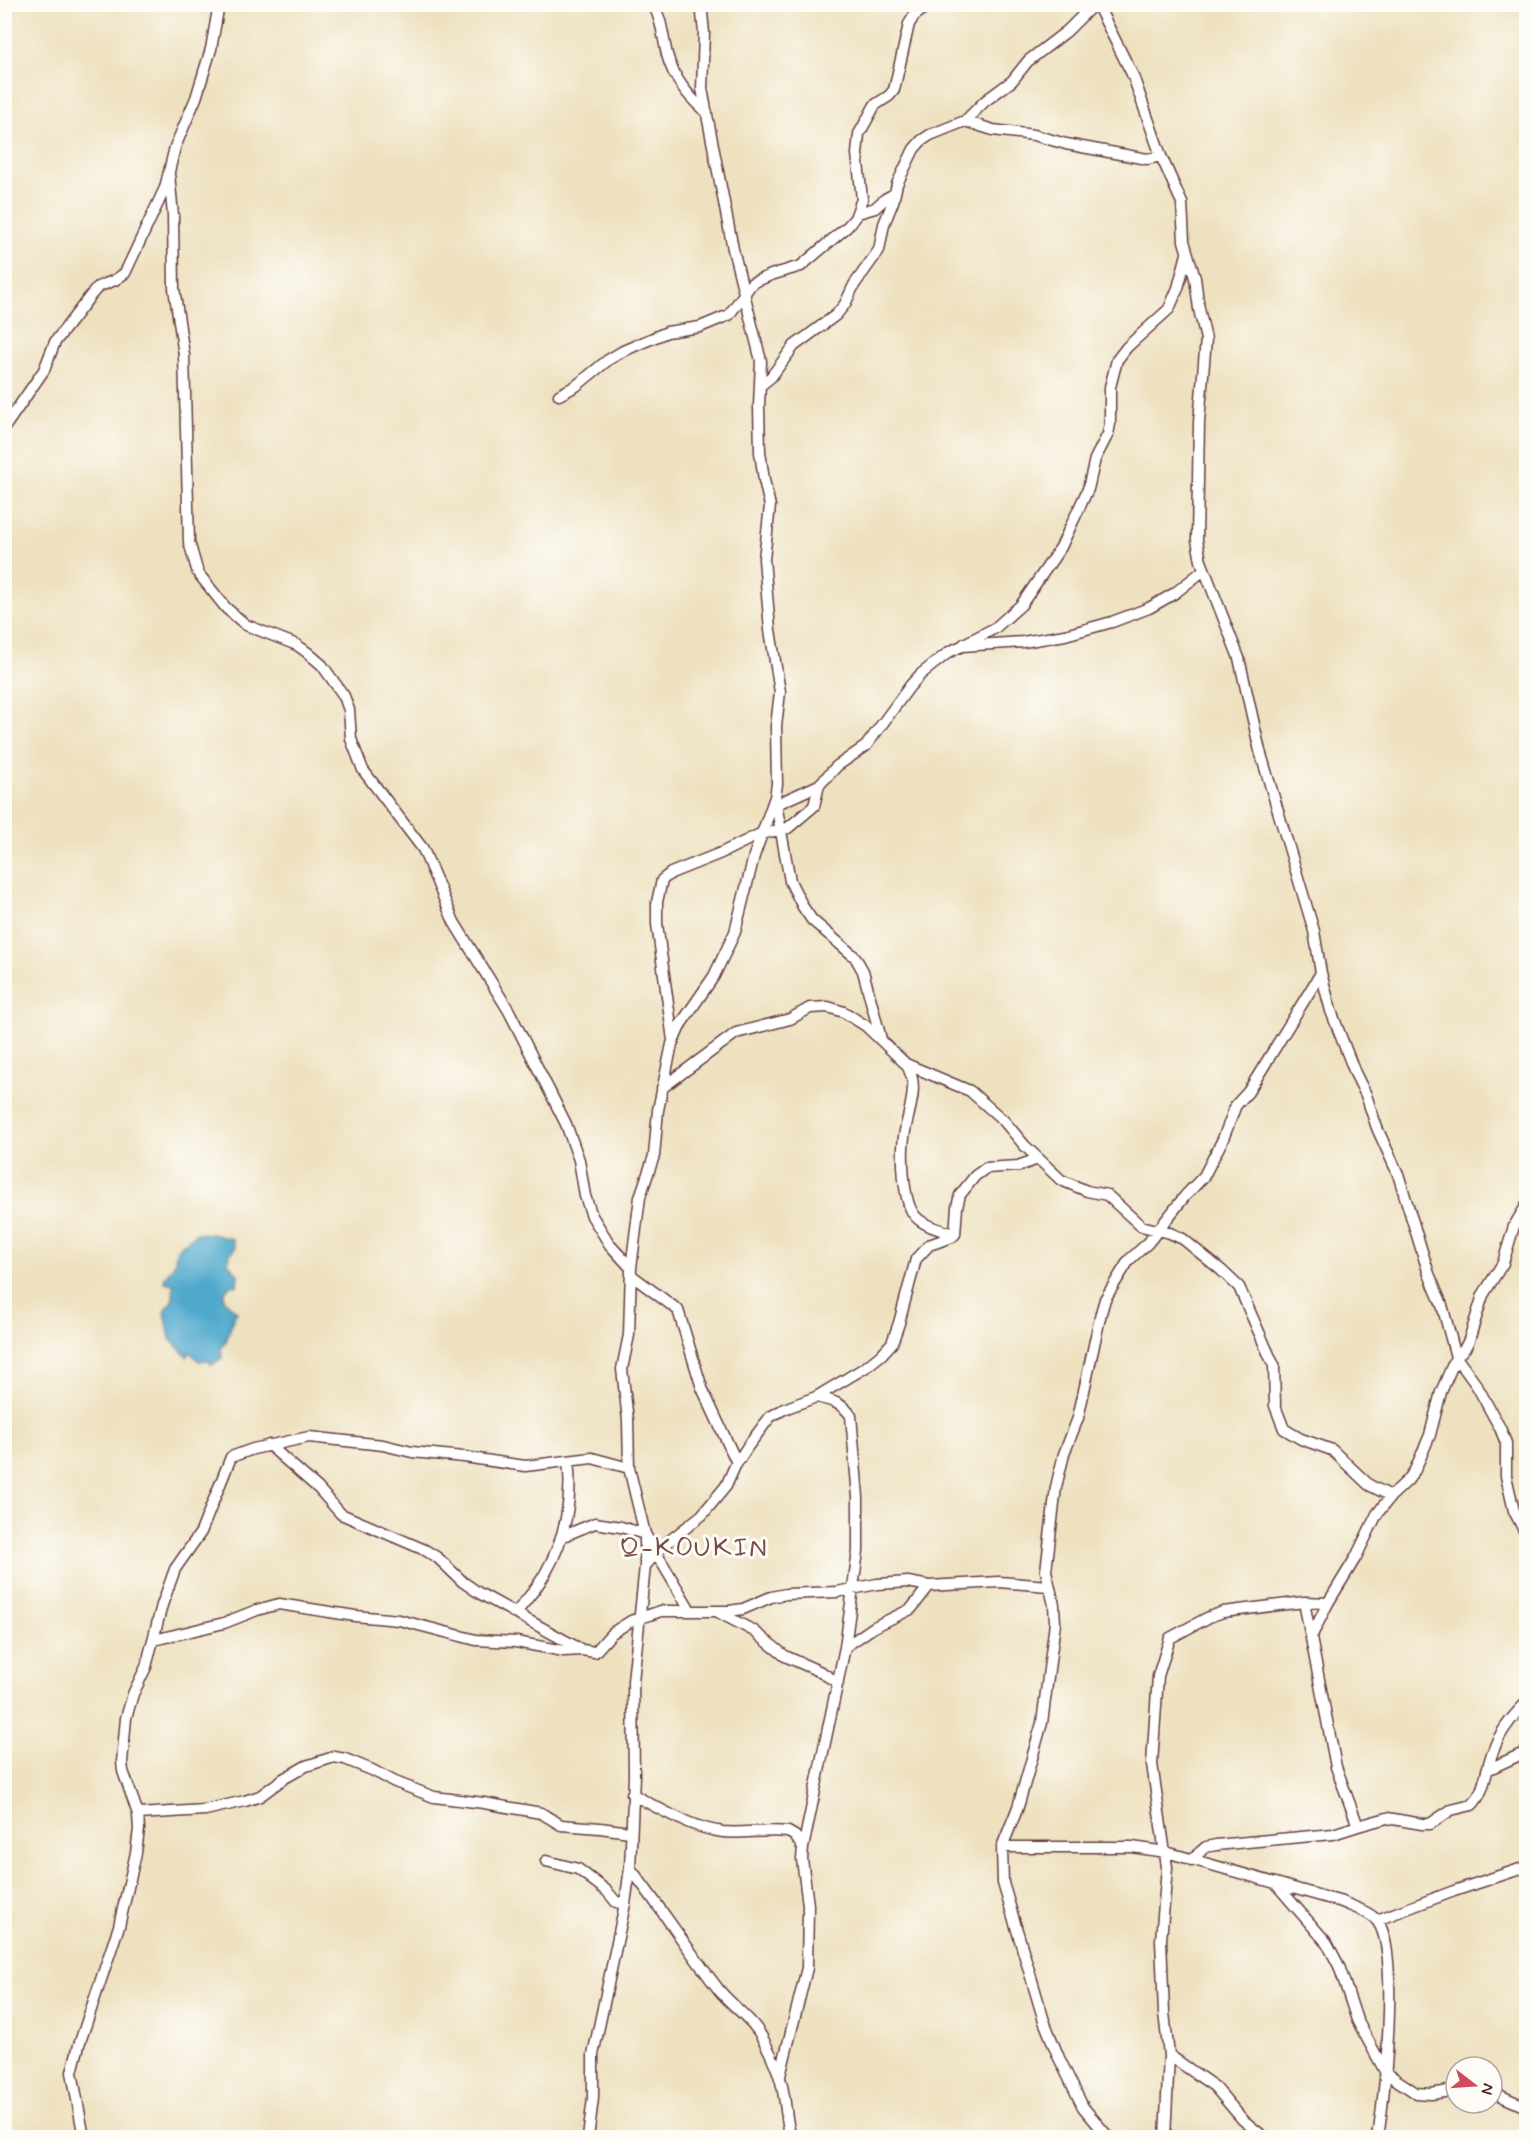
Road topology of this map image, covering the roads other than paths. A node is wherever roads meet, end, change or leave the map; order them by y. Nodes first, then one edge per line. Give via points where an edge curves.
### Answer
1 (219, 4) edge
2 (653, 4) edge
3 (701, 4) edge
4 (930, 4) edge
5 (1096, 4) edge
6 (707, 113) junction
7 (965, 121) junction
8 (1161, 156) junction
9 (169, 174) junction
10 (894, 194) junction
11 (858, 213) junction
12 (1187, 254) junction
13 (743, 295) junction
14 (760, 385) junction
15 (559, 395) dead end
16 (4, 428) edge
17 (1204, 570) junction
18 (962, 646) junction
19 (819, 785) junction
20 (776, 801) junction
21 (782, 831) junction
22 (760, 834) junction
23 (1321, 974) junction
24 (674, 1041) junction
25 (882, 1042) junction
26 (906, 1064) junction
27 (663, 1088) junction
28 (1038, 1159) junction
29 (1527, 1206) edge
30 (1157, 1230) junction
31 (955, 1234) junction
32 (631, 1272) junction
33 (1456, 1357) junction
34 (816, 1396) junction
35 (269, 1445) junction
36 (568, 1461) junction
37 (737, 1463) junction
38 (629, 1468) junction
39 (1391, 1496) junction
40 (645, 1534) junction
41 (1527, 1534) edge
42 (561, 1537) junction
43 (657, 1553) junction
44 (645, 1566) junction
45 (929, 1586) junction
46 (1048, 1586) junction
47 (853, 1590) junction
48 (1304, 1602) junction
49 (1328, 1603) junction
50 (690, 1610) junction
51 (718, 1612) junction
52 (516, 1614) junction
53 (639, 1617) junction
54 (1312, 1635) junction
55 (154, 1640) junction
56 (845, 1647) junction
57 (582, 1650) junction
58 (838, 1683) junction
59 (1527, 1703) edge
60 (1527, 1752) edge
61 (1487, 1770) junction
62 (632, 1794) junction
63 (138, 1814) junction
64 (1358, 1826) junction
65 (630, 1832) junction
66 (1002, 1847) junction
67 (803, 1848) junction
68 (1166, 1852) junction
69 (1191, 1860) junction
70 (546, 1861) dead end
71 (1527, 1867) edge
72 (630, 1868) junction
73 (1275, 1882) junction
74 (625, 1904) junction
75 (1377, 1920) junction
76 (1169, 2055) junction
77 (1386, 2073) junction
78 (780, 2076) junction
79 (1444, 2092) edge
80 (1504, 2097) edge
81 (1527, 2107) edge
82 (84, 2138) edge
83 (588, 2138) edge
84 (791, 2138) edge
85 (1109, 2138) edge
86 (1165, 2138) edge
87 (1265, 2138) edge
88 (1378, 2138) edge

1 - 9 street via 211,49
2 - 6 street via 670,64 682,86
3 - 6 street via 702,89
4 - 11 street via 909,24 894,90 875,105 859,134 862,199
5 - 7 street
5 - 8 street via 1133,76
6 - 13 street
7 - 8 street via 993,130 1147,159
7 - 10 street via 921,141 902,170
8 - 12 street via 1182,203
9 - 16 street via 160,202 125,273 91,295 55,342 45,370
9 - 32 street via 174,288 184,355 189,542 198,573 226,608 246,625 308,652 344,696 351,739 363,770 423,849 454,922 509,1011 566,1124 592,1216
10 - 11 street via 875,208
10 - 14 street via 879,250 841,310 794,346 771,377
11 - 13 street via 810,260 793,270 757,280
12 - 17 street via 1206,339 1197,512 1197,540
12 - 18 street via 1169,309 1117,360 1110,387 1108,434 1061,547 1021,605 995,628
13 - 14 street via 761,361
13 - 15 street via 729,315 700,327 667,332 623,351
14 - 20 street via 760,452 770,506 764,559 780,692
17 - 18 street via 1149,608 1112,622 1023,642
17 - 23 street via 1239,658 1260,751 1314,931
18 - 19 street via 921,674 890,710 870,742
19 - 20 street
19 - 21 street via 814,806
20 - 21 street
20 - 22 street
21 - 22 street
21 - 25 street via 796,894 817,924 855,957
22 - 24 street via 730,946
22 - 24 street via 667,875 660,885 657,924
23 - 30 street via 1236,1106 1208,1170
23 - 33 street via 1340,1036 1398,1174
24 - 27 street
25 - 26 street
25 - 27 street via 844,1012 828,1007 810,1008 790,1019 736,1033
26 - 28 street via 970,1091
26 - 31 street via 913,1077 902,1165 910,1207 924,1223
27 - 32 street via 654,1156 642,1189
28 - 30 street via 1061,1180 1107,1195 1141,1226
28 - 31 street via 1018,1166 986,1168 975,1176 960,1195
29 - 33 street via 1514,1226 1503,1263 1483,1295 1469,1340
30 - 39 street via 1183,1239 1239,1287 1274,1366 1275,1406 1284,1429 1332,1450 1369,1485
30 - 46 street via 1125,1266 1105,1299 1078,1418 1056,1487 1046,1554
31 - 34 street via 929,1245 916,1259 892,1343 866,1367
32 - 37 street via 678,1310 702,1388
32 - 38 street via 629,1335 622,1369
33 - 39 street via 1441,1392 1424,1452 1408,1480
33 - 41 street via 1500,1428 1506,1443 1506,1476 1514,1511
34 - 37 street via 770,1417
34 - 47 street via 840,1404 850,1416 858,1522
35 - 36 street via 309,1437 525,1466
35 - 52 street via 341,1514 425,1550 479,1593
35 - 55 street via 231,1457 201,1532 175,1569
36 - 38 street via 592,1458
36 - 42 street via 570,1495
37 - 43 street via 726,1486 702,1515
38 - 40 street
39 - 49 street
40 - 42 street via 595,1523
40 - 43 street
40 - 44 street
42 - 52 street via 546,1573
43 - 44 street
43 - 50 street
44 - 53 street
45 - 46 street via 999,1582
45 - 47 street via 908,1582
45 - 56 street via 911,1609
46 - 66 street via 1055,1623 1042,1724
47 - 51 street via 786,1594 743,1609
47 - 56 street
48 - 49 street
48 - 54 street
48 - 68 street via 1217,1614 1170,1638 1158,1676 1152,1764
49 - 54 street
50 - 51 street
50 - 53 street
51 - 58 street via 754,1631 785,1656
52 - 57 street
53 - 57 street via 612,1633 595,1652
53 - 62 street via 633,1680
54 - 64 street via 1336,1767
55 - 57 street via 279,1604 399,1620 476,1640
55 - 63 street via 129,1706 123,1735 123,1771
56 - 58 street
58 - 67 street
59 - 61 street via 1499,1737
60 - 61 street
61 - 64 street via 1472,1805 1451,1810 1437,1821 1422,1824 1387,1818
62 - 65 street
62 - 67 street via 702,1827 724,1832 788,1832
63 - 65 street via 204,1810 245,1801 260,1796 306,1766 334,1757 434,1797 541,1813 561,1826
63 - 82 street via 136,1853 128,1888 72,2072
64 - 69 street via 1333,1834 1206,1847
65 - 72 street
66 - 68 street via 1132,1847
66 - 85 street via 1003,1882 1044,2021 1083,2107
67 - 78 street via 807,1968
68 - 69 street
68 - 76 street via 1161,1941
69 - 73 street
70 - 74 street via 578,1869 616,1902
71 - 75 street
72 - 74 street
72 - 78 street via 726,1999 763,2038
73 - 75 street via 1342,1902
73 - 77 street via 1327,1943 1357,2020
74 - 83 street via 593,2055
75 - 77 street via 1387,1952
76 - 86 street
76 - 87 street via 1215,2087 1243,2120
77 - 79 street via 1416,2093
77 - 88 street
78 - 84 street
80 - 81 street

